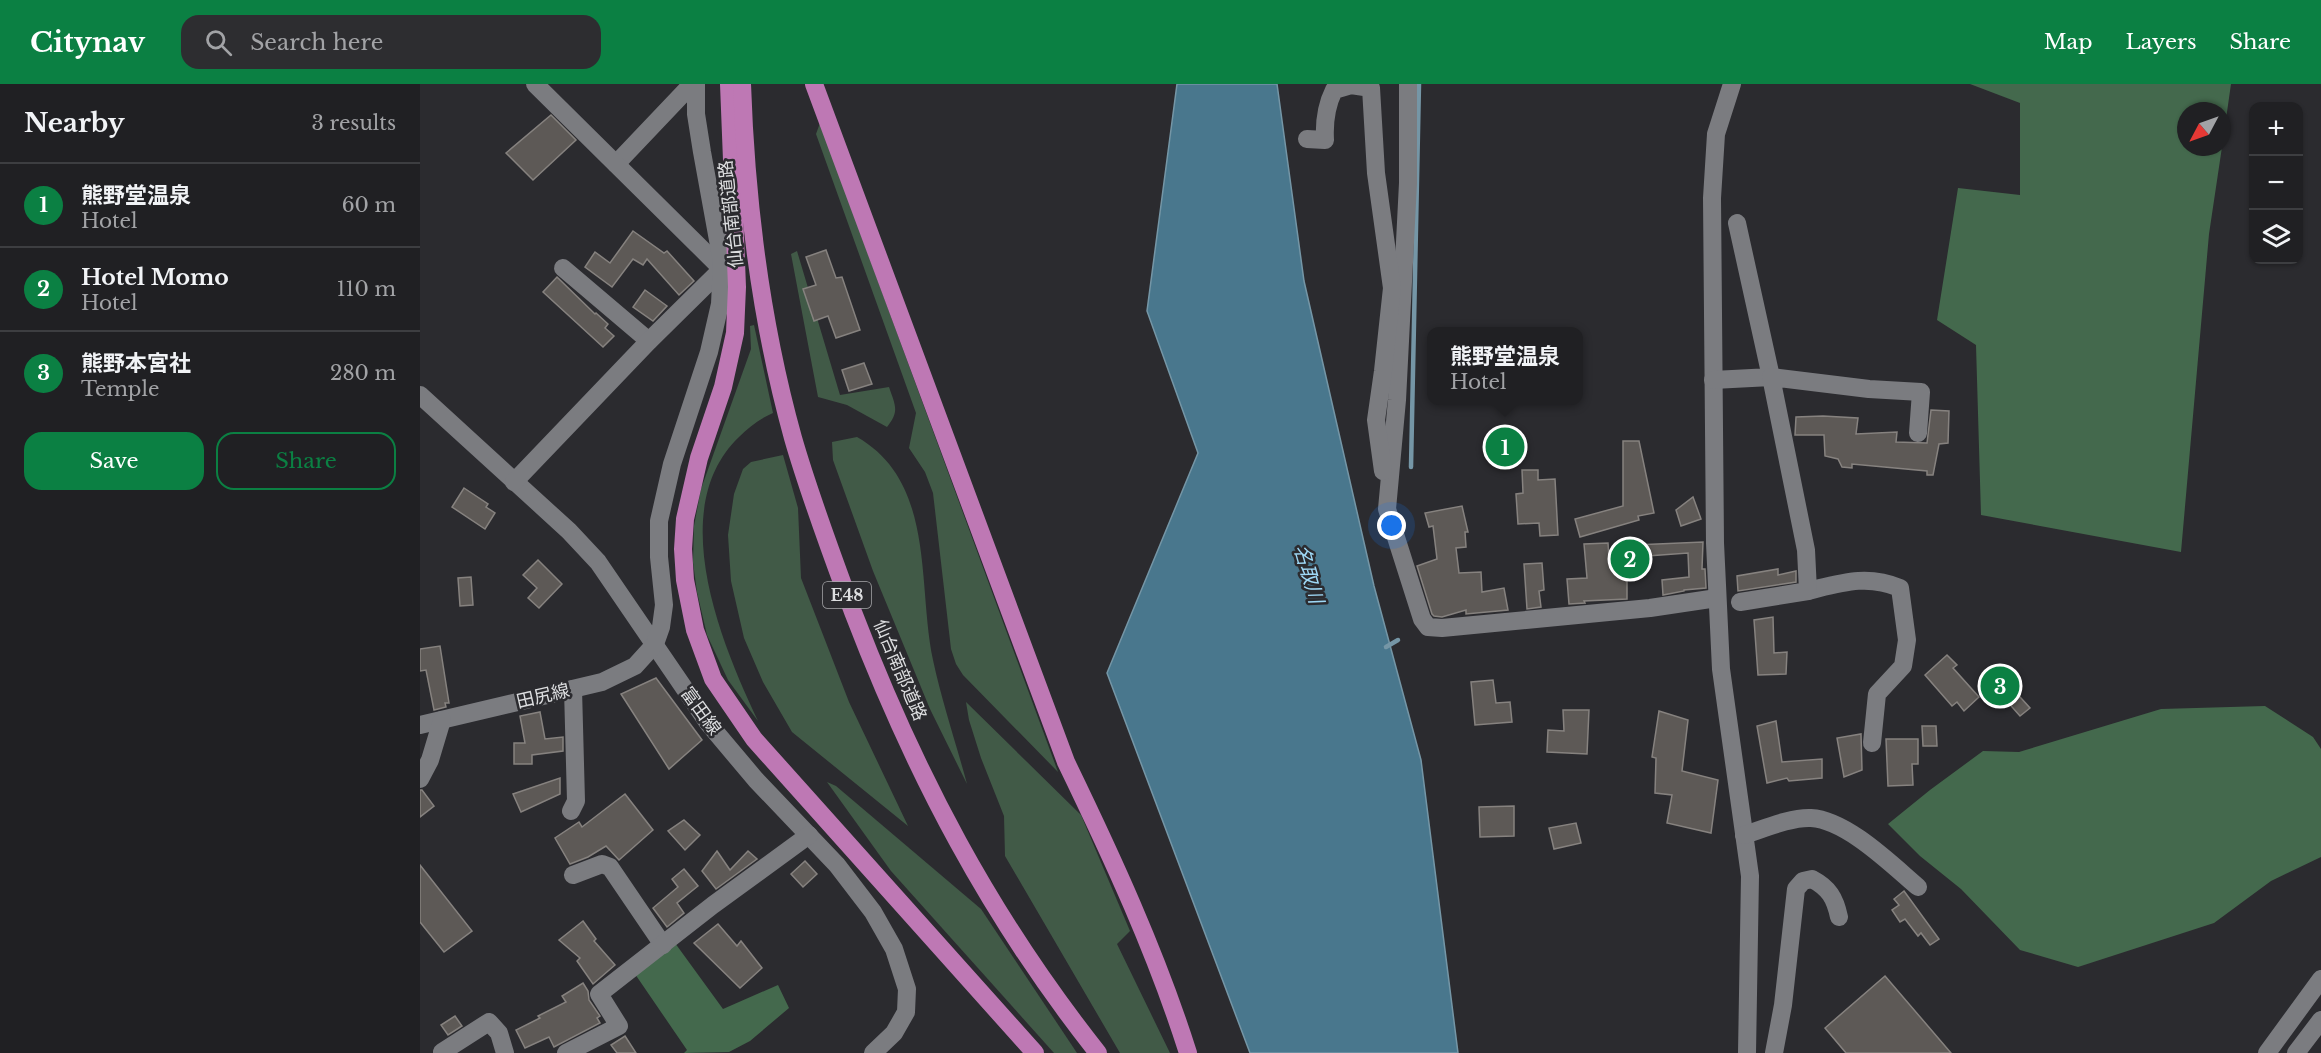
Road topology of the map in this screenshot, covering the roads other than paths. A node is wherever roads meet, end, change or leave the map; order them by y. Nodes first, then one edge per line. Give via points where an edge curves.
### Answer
1 (535, 84) edge
2 (694, 84) edge
3 (729, 84) edge
4 (742, 84) edge
5 (814, 84) edge
6 (1408, 84) edge
7 (1732, 84) edge
8 (1307, 139) dead end
9 (616, 164) junction
10 (1737, 223) dead end
11 (563, 268) dead end
12 (722, 269) junction
13 (649, 341) junction
14 (1771, 377) junction
15 (1713, 380) junction
16 (420, 395) edge
17 (1918, 433) dead end
18 (514, 482) junction
19 (1387, 503) junction
20 (1808, 591) junction
21 (1717, 598) junction
22 (1740, 602) dead end
23 (655, 644) junction
24 (573, 689) junction
25 (442, 720) junction
26 (420, 725) edge
27 (1872, 743) dead end
28 (420, 779) edge
29 (571, 811) dead end
30 (809, 835) junction
31 (1744, 835) junction
32 (573, 875) dead end
33 (1918, 887) dead end
34 (1839, 917) dead end
35 (663, 945) junction
36 (2321, 979) edge
37 (2321, 1020) edge
38 (442, 1052) edge
39 (505, 1053) edge
40 (566, 1053) edge
41 (873, 1053) edge
42 (1035, 1053) edge
43 (1098, 1053) edge
44 (1188, 1053) edge
45 (1747, 1053) edge
46 (1774, 1053) edge
47 (2267, 1053) edge
48 (2296, 1053) edge

1 - 9 street
2 - 9 street
2 - 12 street
3 - 42 highway via 737,287 735,333 685,519 684,580 695,630 713,679 754,739
4 - 43 highway, 仙台南部道路 / E48 via 748,190 759,276 793,437 819,522 875,668 923,776 966,859 1007,927
5 - 44 highway via 1062,751 1118,868 1176,1012
6 - 19 street via 1408,183 1397,400
7 - 15 street via 1716,134 1712,198
8 - 19 street via 1325,140 1324,124 1334,90 1351,86 1371,88 1376,173 1392,288 1376,420
9 - 12 street
10 - 14 street
11 - 13 street
12 - 13 street
12 - 23 street via 720,304 711,343 672,464 659,521 664,605
13 - 18 street
14 - 15 street
14 - 17 street via 1922,392
14 - 20 street via 1806,550
15 - 21 street
16 - 18 street, 富田線
18 - 23 street, 富田線 via 570,531 598,562
19 - 21 street via 1422,619 1428,627 1650,609
20 - 22 street
20 - 27 street via 1855,580 1900,588 1908,640 1903,666 1877,694
21 - 31 street via 1721,669
23 - 24 street, 田尻線 via 635,666 602,682
23 - 30 street, 富田線 via 708,723
24 - 25 street, 田尻線
24 - 29 street via 576,801
25 - 26 street, 田尻線
25 - 28 street
30 - 35 street
30 - 41 street, 富田線 via 873,912 894,950 907,989 906,1012 894,1034
31 - 33 street via 1811,818 1838,825
31 - 45 street via 1750,876
32 - 35 street via 602,864 610,867
34 - 46 street via 1835,899 1822,885 1812,879 1803,881 1796,889
35 - 40 street via 599,994 619,1026
36 - 47 street
37 - 48 street
38 - 39 street via 489,1022 499,1033

